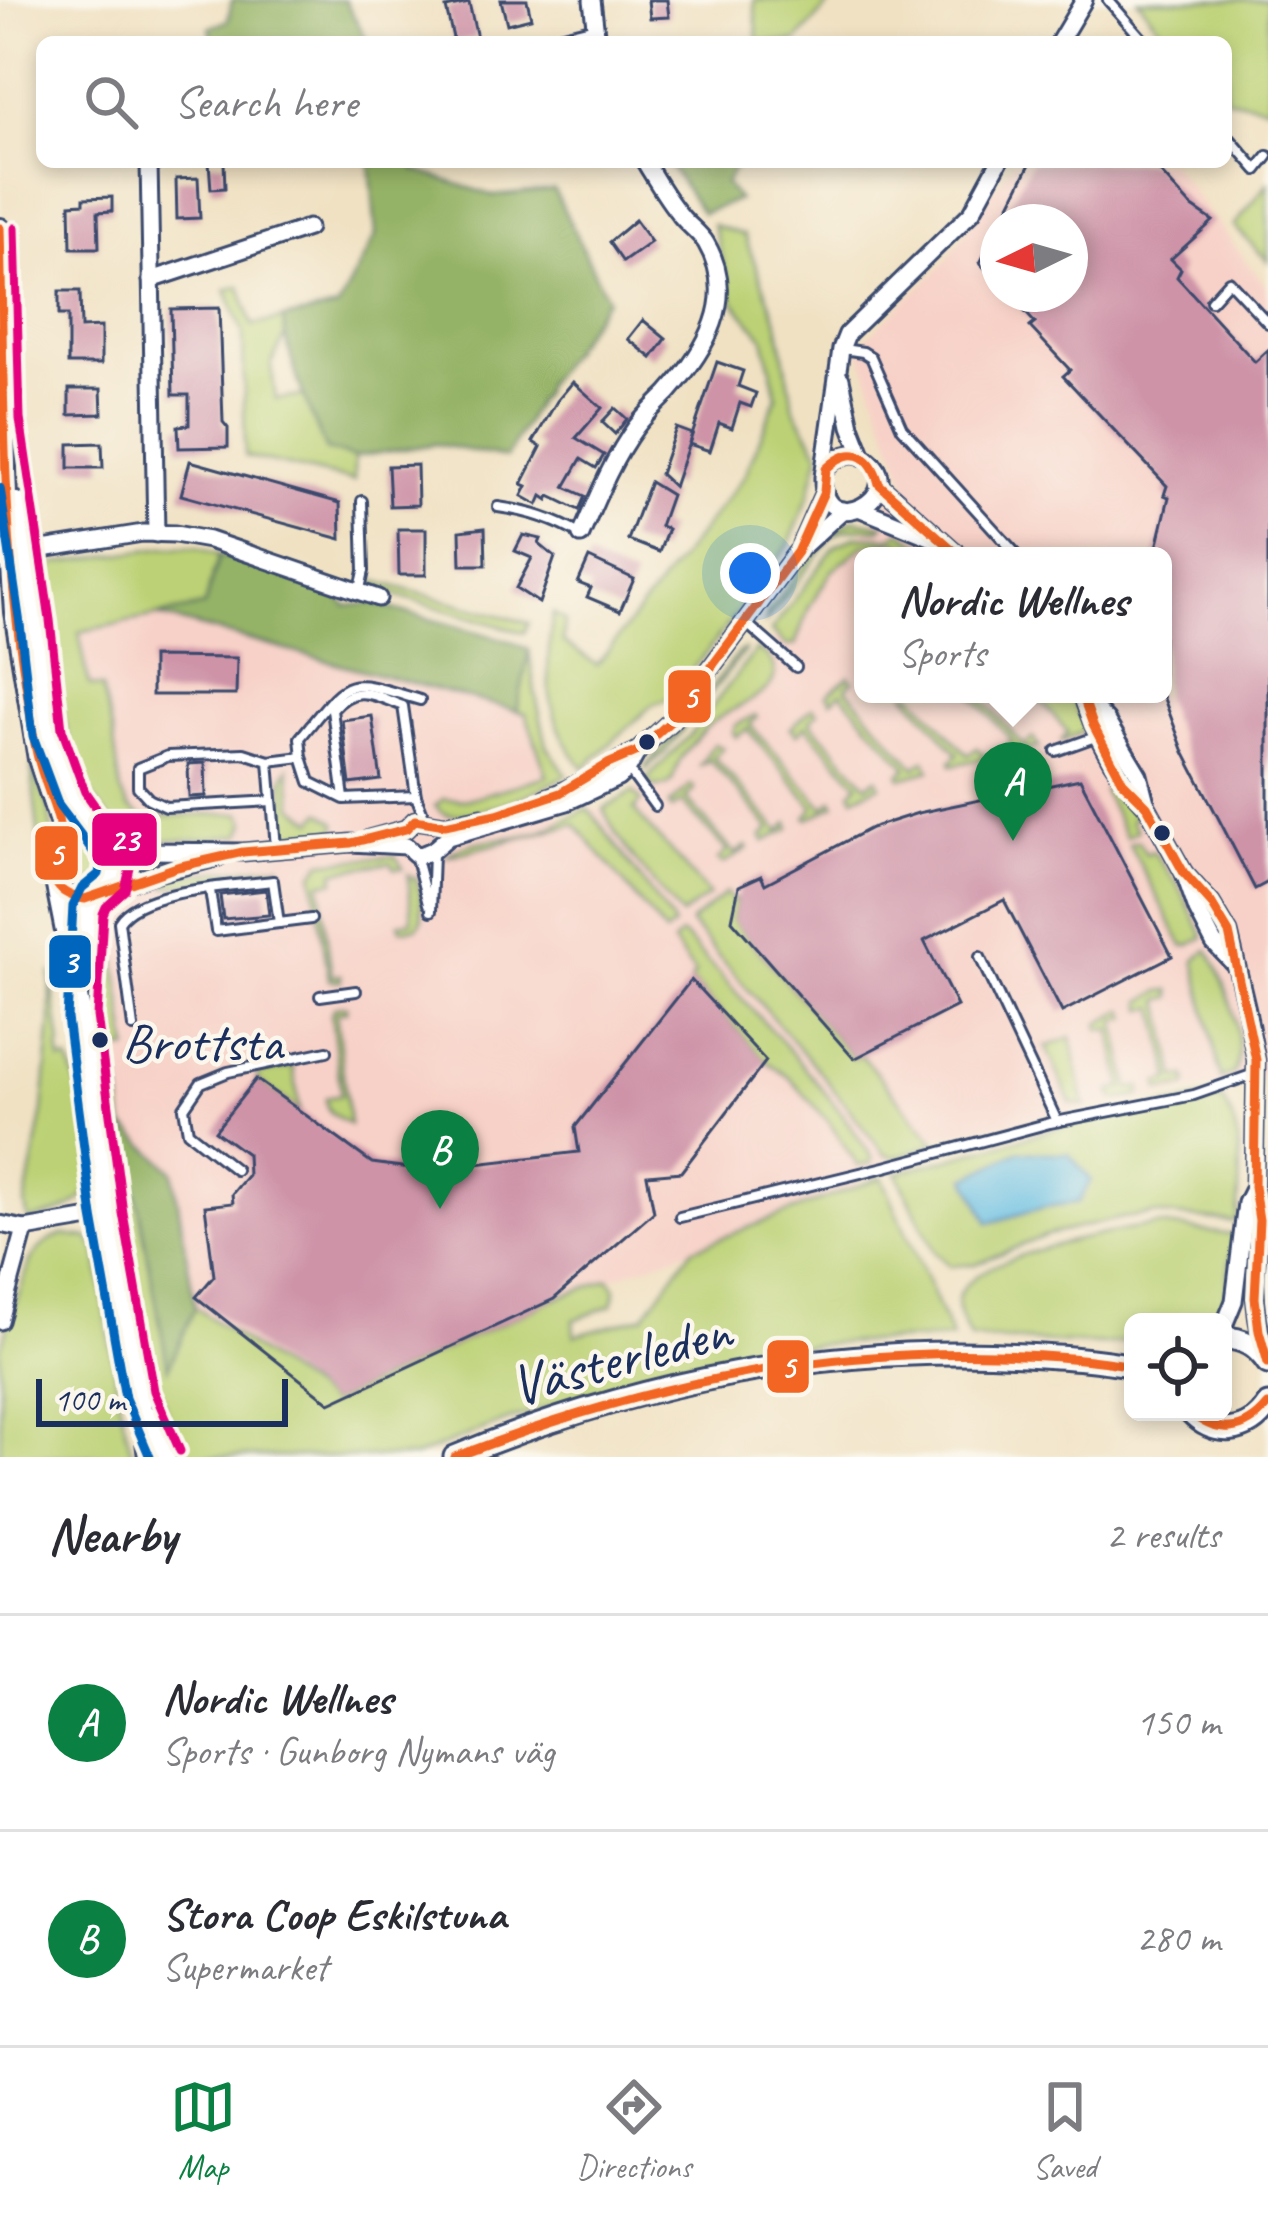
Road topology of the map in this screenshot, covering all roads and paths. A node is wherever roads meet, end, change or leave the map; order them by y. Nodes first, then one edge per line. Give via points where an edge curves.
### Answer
1 (592, 0) edge
2 (1084, 0) edge
3 (1108, 0) edge
4 (596, 36) edge
5 (1063, 36) edge
6 (1140, 36) edge
7 (1232, 141) edge
8 (1268, 156) edge
9 (149, 168) edge
10 (649, 168) edge
11 (996, 168) edge
12 (0, 228) edge
13 (308, 228) dead end
14 (152, 280) junction
15 (1211, 302) dead end
16 (1268, 323) edge
17 (839, 357) junction
18 (863, 457) junction
19 (826, 469) junction
20 (879, 484) junction
21 (824, 492) junction
22 (362, 501) dead end
23 (499, 507) dead end
24 (852, 510) junction
25 (156, 533) junction
26 (581, 535) joint
27 (946, 547) edge
28 (951, 547) edge
29 (1010, 547) edge
30 (797, 552) junction
31 (9, 553) edge
32 (360, 591) junction
33 (378, 598) dead end
34 (746, 623) junction
35 (796, 668) dead end
36 (420, 700) dead end
37 (1085, 703) edge
38 (1090, 703) edge
39 (1098, 736) junction
40 (638, 751) junction
41 (1056, 752) dead end
42 (302, 757) junction
43 (269, 760) junction
44 (628, 769) junction
45 (416, 796) junction
46 (344, 800) junction
47 (272, 801) junction
48 (655, 806) dead end
49 (1147, 806) junction
50 (430, 823) junction
51 (409, 838) junction
52 (104, 841) junction
53 (58, 847) junction
54 (435, 847) junction
55 (283, 849) junction
56 (243, 852) junction
57 (58, 886) junction
58 (210, 890) junction
59 (101, 893) junction
60 (311, 919) dead end
61 (279, 923) junction
62 (980, 957) dead end
63 (356, 992) dead end
64 (320, 996) dead end
65 (82, 1018) junction
66 (133, 1027) dead end
67 (326, 1051) dead end
68 (1262, 1073) edge
69 (1057, 1121) junction
70 (236, 1170) dead end
71 (1254, 1186) junction
72 (108, 1215) junction
73 (680, 1217) dead end
74 (0, 1224) edge
75 (25, 1229) junction
76 (1229, 1313) edge
77 (0, 1321) edge
78 (1232, 1339) edge
79 (1124, 1357) edge
80 (1100, 1360) junction
81 (1267, 1362) edge
82 (1124, 1364) edge
83 (140, 1395) junction
84 (1263, 1416) edge
85 (1200, 1421) edge
86 (148, 1457) edge
87 (166, 1457) edge
88 (455, 1457) edge

1 - 4 street
2 - 5 street
3 - 6 lane
7 - 8 lane via 1257,170
9 - 14 street
10 - 26 street via 706,242 717,273 716,324 637,425
11 - 17 street via 972,212 847,334
12 - 31 street
13 - 14 street
14 - 25 street
15 - 16 lane via 1229,280
17 - 18 street
17 - 19 street
17 - 29 lane via 871,356 902,428
18 - 19 street via 839,457
18 - 20 street
19 - 21 street
20 - 24 street via 873,499
20 - 28 street
21 - 24 street via 833,506
21 - 30 street
22 - 32 lane
23 - 26 lane
24 - 27 street
24 - 30 street
25 - 31 street
25 - 32 street via 209,540
30 - 34 street
31 - 52 street via 58,767
31 - 53 street via 16,634 38,759 60,825
32 - 33 street
34 - 35 lane
34 - 40 street
36 - 42 lane via 361,683 341,687 300,738
37 - 39 street
38 - 49 street via 1139,775
39 - 41 lane
39 - 49 street
40 - 44 street
40 - 50 street via 560,794
42 - 43 lane
42 - 46 lane via 310,782
43 - 47 lane
43 - 47 lane via 244,753 168,756 138,768 138,787 166,807
44 - 48 lane
44 - 54 street via 590,794
45 - 46 lane
45 - 46 lane via 403,706 367,692 332,710
45 - 50 lane
45 - 51 lane
47 - 55 lane
49 - 68 street via 1228,933
50 - 51 street via 415,820
50 - 54 street
51 - 54 street via 428,854
51 - 54 lane via 431,911
51 - 55 street
52 - 53 street via 79,834
52 - 56 street
52 - 59 street via 117,867
53 - 57 street
55 - 56 street
56 - 59 street
57 - 59 street via 75,898
57 - 65 street
58 - 61 lane via 273,881
58 - 61 lane via 216,932
58 - 66 lane via 144,901 119,922
59 - 65 street via 85,928
60 - 61 lane
62 - 69 lane
63 - 64 lane
65 - 72 street
67 - 70 lane via 201,1083 184,1108 188,1132
68 - 69 lane
68 - 71 street
69 - 73 lane
71 - 76 street
71 - 81 street via 1256,1303
72 - 75 street
72 - 83 street
74 - 75 street
75 - 77 street
78 - 81 main road
79 - 80 main road, Västerleden
80 - 82 main road, Västerleden
80 - 88 main road, Västerleden via 900,1354 720,1375 633,1394
83 - 86 street
83 - 87 street
84 - 85 main road via 1240,1429

